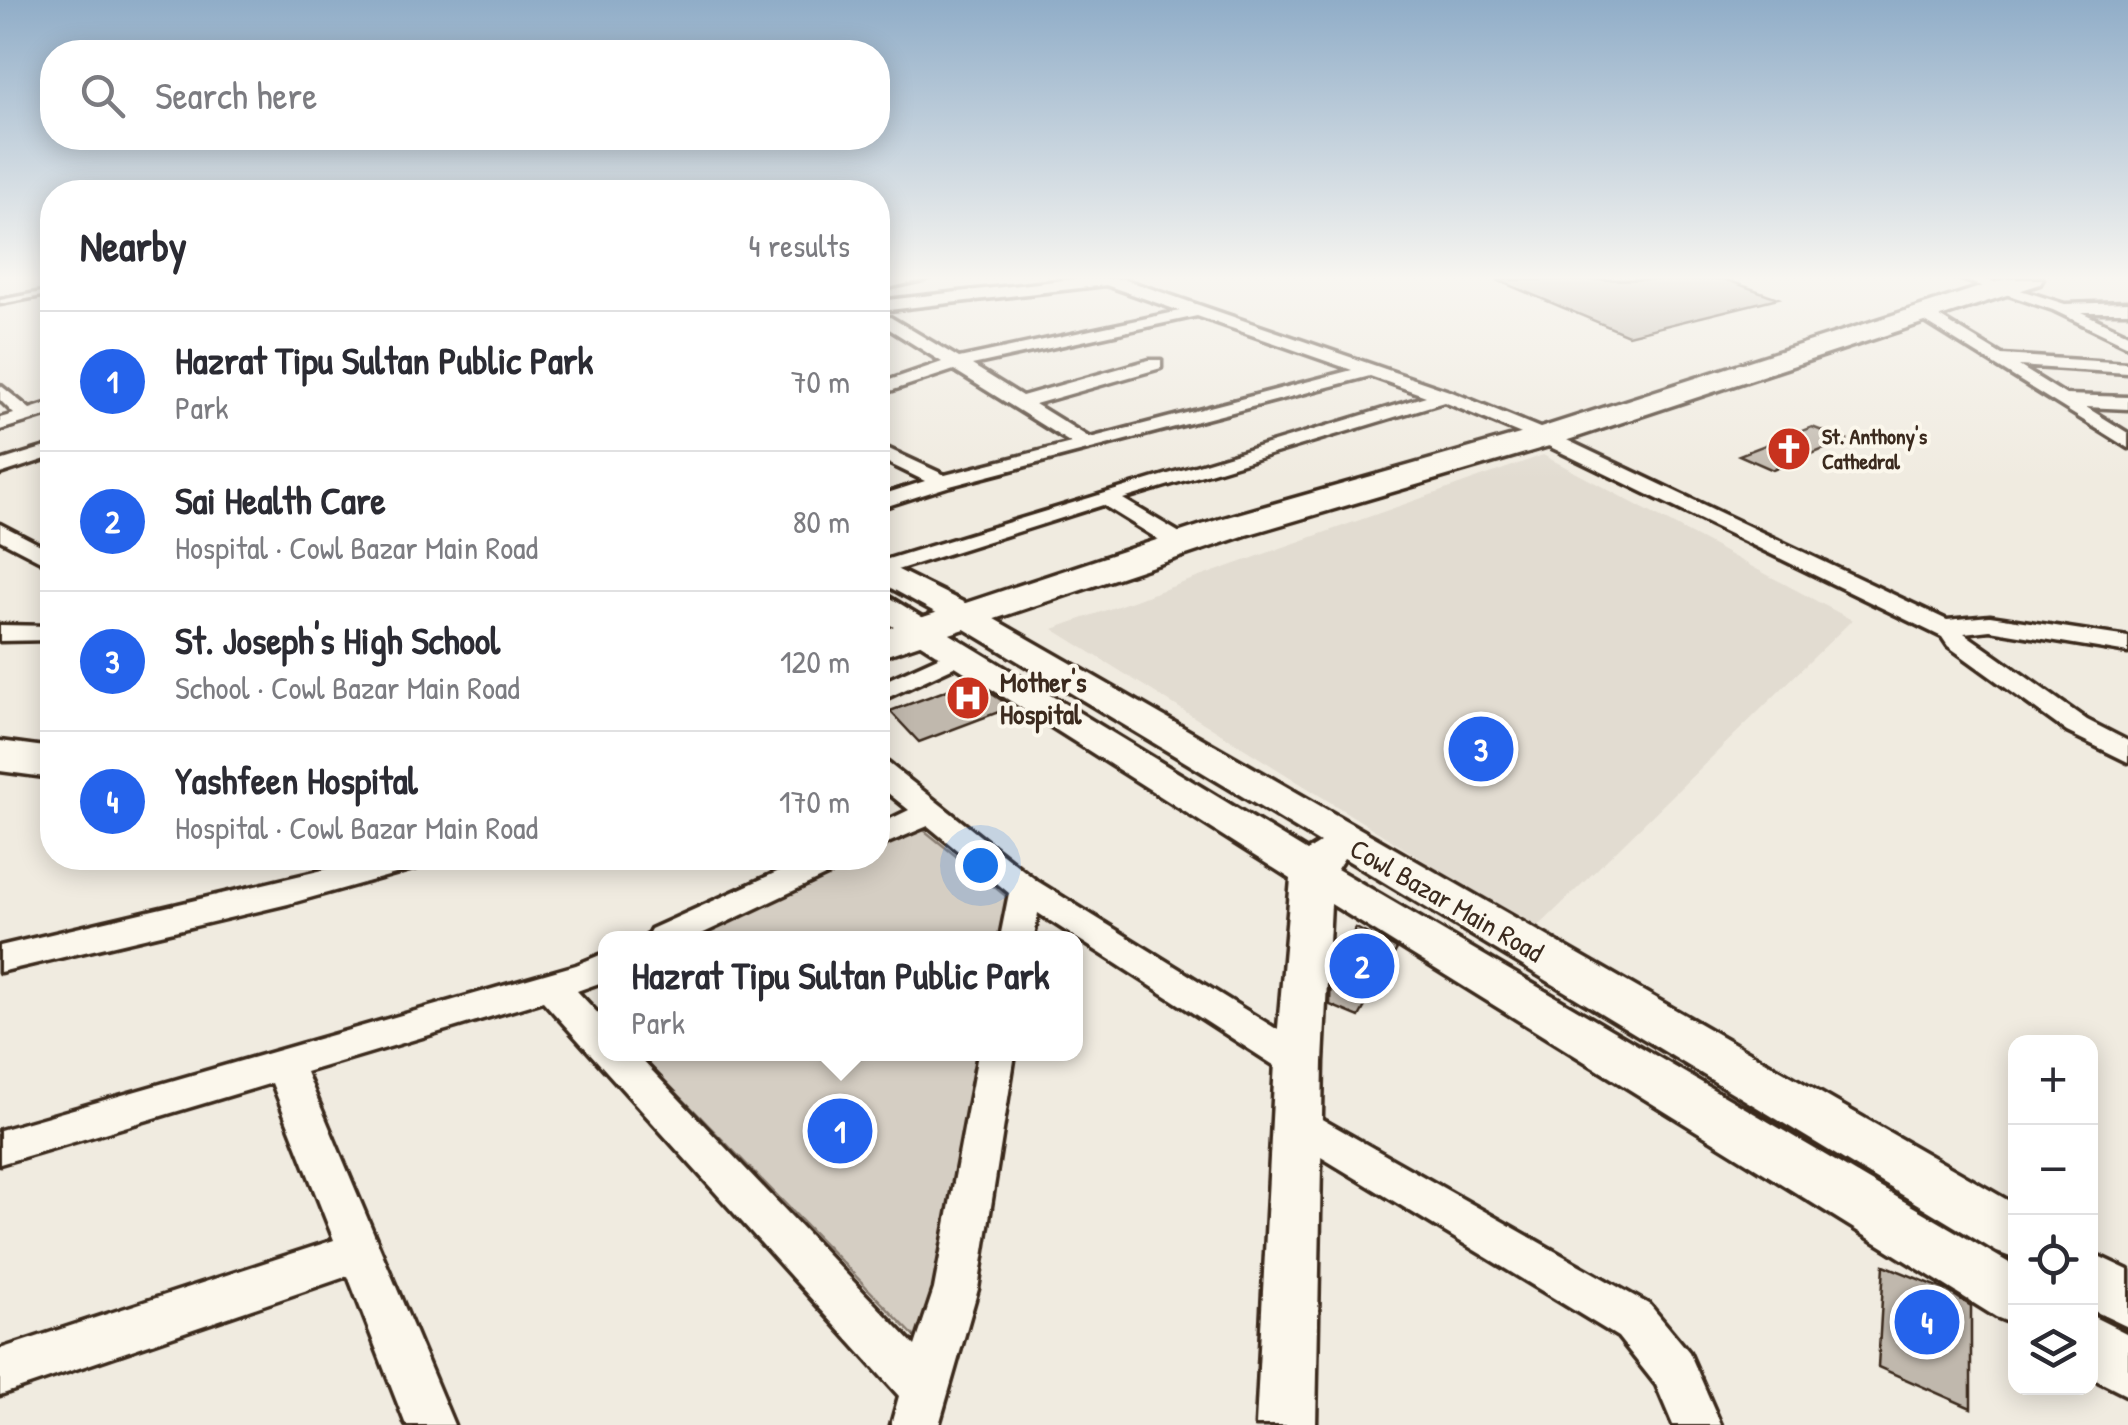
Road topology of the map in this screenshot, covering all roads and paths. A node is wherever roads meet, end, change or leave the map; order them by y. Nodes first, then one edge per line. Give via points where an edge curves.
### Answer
1 (930, 346) edge
2 (1040, 346) edge
3 (1298, 346) edge
4 (1828, 346) edge
5 (1976, 346) edge
6 (1998, 359) junction
7 (954, 364) junction
8 (1155, 364) dead end
9 (2128, 368) edge
10 (1370, 371) junction
11 (890, 386) edge
12 (0, 390) edge
13 (1445, 396) junction
14 (2062, 401) junction
15 (1022, 402) junction
16 (2128, 403) edge
17 (40, 412) edge
18 (27, 416) junction
19 (0, 424) edge
20 (1545, 437) junction
21 (2128, 442) edge
22 (1088, 445) junction
23 (40, 455) edge
24 (890, 456) edge
25 (0, 468) edge
26 (943, 482) junction
27 (1106, 498) junction
28 (890, 499) edge
29 (0, 530) edge
30 (1182, 544) junction
31 (40, 552) edge
32 (0, 555) edge
33 (40, 557) edge
34 (890, 565) edge
35 (890, 578) edge
36 (890, 612) edge
37 (921, 631) junction
38 (1951, 632) junction
39 (0, 633) edge
40 (40, 633) edge
41 (962, 635) junction
42 (890, 642) edge
43 (2128, 645) edge
44 (890, 686) edge
45 (2128, 753) edge
46 (890, 780) edge
47 (929, 813) junction
48 (890, 831) edge
49 (1326, 854) junction
50 (369, 870) edge
51 (808, 870) edge
52 (1026, 889) junction
53 (678, 931) edge
54 (1018, 931) edge
55 (0, 959) edge
56 (598, 969) edge
57 (550, 986) junction
58 (598, 1037) edge
59 (618, 1061) edge
60 (996, 1061) edge
61 (1299, 1062) junction
62 (284, 1064) junction
63 (1297, 1122) junction
64 (0, 1147) edge
65 (2008, 1230) edge
66 (360, 1252) junction
67 (2098, 1283) edge
68 (2008, 1293) edge
69 (2128, 1300) edge
70 (2098, 1349) edge
71 (2128, 1367) edge
72 (0, 1372) edge
73 (920, 1407) edge
74 (1703, 1421) edge
75 (430, 1425) edge
76 (1286, 1425) edge

1 - 7 street
2 - 7 street
3 - 10 street
4 - 20 main road
5 - 6 street
6 - 9 street
6 - 14 street
7 - 11 street
7 - 15 street
8 - 15 street
10 - 13 street
10 - 22 street
12 - 18 street
13 - 20 street
13 - 27 street
14 - 16 street
14 - 21 street
15 - 22 street
17 - 18 street
18 - 19 street
20 - 30 main road
20 - 38 street
22 - 26 street
23 - 25 street
24 - 26 street
26 - 28 street
27 - 30 street
27 - 34 street
29 - 31 street
30 - 41 main road
32 - 33 street
35 - 41 street
36 - 37 street
37 - 41 street
37 - 42 main road
38 - 43 street via 1969,622 1990,623
38 - 45 street via 2076,726
39 - 40 street
41 - 44 street
41 - 49 street
46 - 47 street
47 - 48 street
47 - 52 street
49 - 61 street
49 - 65 street, Cowl Bazar Main Road
49 - 68 street
50 - 55 street
51 - 53 street
52 - 54 street
52 - 61 street
56 - 57 street
57 - 58 street
57 - 62 street
59 - 73 street
60 - 73 street via 956,1289
61 - 63 street
62 - 64 street
62 - 66 street
63 - 74 street via 1634,1321 1657,1343
63 - 76 street
66 - 72 street
66 - 75 street
67 - 69 street
70 - 71 street

